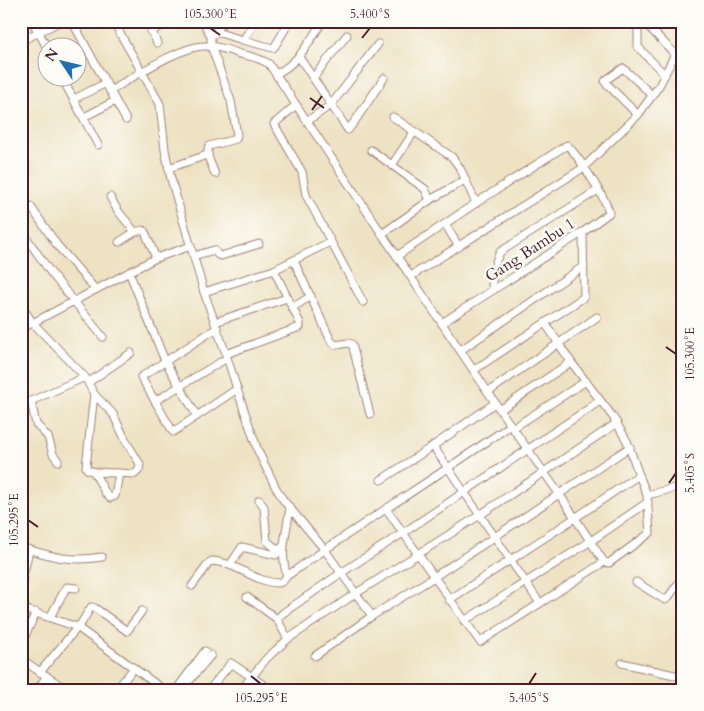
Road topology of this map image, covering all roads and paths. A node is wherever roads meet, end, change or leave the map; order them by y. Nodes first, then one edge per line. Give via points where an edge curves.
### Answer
1 (32, 21) edge
2 (62, 21) edge
3 (72, 21) edge
4 (113, 21) edge
5 (150, 21) edge
6 (169, 21) edge
7 (203, 21) edge
8 (224, 21) edge
9 (256, 21) edge
10 (290, 21) edge
11 (638, 21) edge
12 (643, 21) edge
13 (321, 24) dead end
14 (151, 32) junction
15 (216, 32) junction
16 (39, 33) junction
17 (346, 35) dead end
18 (42, 38) edge
19 (211, 38) junction
20 (243, 40) junction
21 (21, 42) edge
22 (157, 43) dead end
23 (378, 44) dead end
24 (211, 46) junction
25 (299, 57) junction
26 (142, 72) junction
27 (276, 74) junction
28 (665, 75) junction
29 (314, 78) junction
30 (384, 78) dead end
31 (106, 84) junction
32 (68, 88) edge
33 (110, 91) junction
34 (653, 96) junction
35 (74, 99) junction
36 (115, 101) junction
37 (296, 105) junction
38 (331, 105) junction
39 (638, 115) junction
40 (84, 117) junction
41 (393, 118) dead end
42 (126, 120) dead end
43 (307, 121) junction
44 (414, 132) junction
45 (98, 145) dead end
46 (371, 150) dead end
47 (207, 155) junction
48 (392, 165) junction
49 (169, 168) junction
50 (583, 168) junction
51 (215, 174) dead end
52 (465, 180) junction
53 (598, 190) junction
54 (110, 197) dead end
55 (430, 200) junction
56 (476, 203) junction
57 (21, 205) edge
58 (445, 224) junction
59 (21, 230) edge
60 (135, 232) junction
61 (583, 232) junction
62 (382, 234) junction
63 (119, 242) dead end
64 (330, 242) junction
65 (259, 244) dead end
66 (191, 246) junction
67 (458, 247) junction
68 (194, 256) junction
69 (397, 256) junction
70 (156, 258) junction
71 (294, 261) junction
72 (584, 266) junction
73 (274, 270) junction
74 (128, 272) junction
75 (411, 276) junction
76 (95, 289) junction
77 (494, 290) junction
78 (204, 292) junction
79 (311, 296) junction
80 (287, 298) junction
81 (74, 301) junction
82 (363, 302) dead end
83 (21, 305) edge
84 (292, 308) junction
85 (596, 317) dead end
86 (32, 322) junction
87 (442, 323) junction
88 (545, 323) junction
89 (216, 325) junction
90 (21, 329) edge
91 (103, 337) dead end
92 (558, 344) junction
93 (461, 350) junction
94 (131, 353) dead end
95 (227, 356) junction
96 (165, 361) junction
97 (571, 362) junction
98 (474, 370) junction
99 (87, 380) junction
100 (586, 381) junction
101 (179, 387) junction
102 (236, 390) junction
103 (488, 392) junction
104 (94, 394) junction
105 (31, 400) junction
106 (155, 401) junction
107 (600, 401) junction
108 (495, 403) junction
109 (21, 404) edge
110 (500, 410) junction
111 (370, 414) dead end
112 (197, 416) junction
113 (617, 423) junction
114 (512, 427) junction
115 (433, 446) junction
116 (630, 447) junction
117 (528, 450) junction
118 (58, 460) dead end
119 (449, 469) junction
120 (94, 472) junction
121 (119, 472) junction
122 (544, 472) junction
123 (638, 475) junction
124 (381, 480) dead end
125 (683, 486) edge
126 (465, 492) junction
127 (560, 495) junction
128 (648, 498) junction
129 (259, 500) dead end
130 (290, 507) junction
131 (387, 510) junction
132 (480, 515) junction
133 (575, 518) junction
134 (404, 533) junction
135 (495, 537) junction
136 (267, 541) junction
137 (591, 541) junction
138 (25, 549) edge
139 (325, 550) junction
140 (280, 551) junction
141 (265, 552) junction
142 (418, 554) junction
143 (102, 557) dead end
144 (510, 559) junction
145 (604, 562) junction
146 (230, 565) junction
147 (284, 567) junction
148 (341, 573) junction
149 (287, 576) junction
150 (434, 577) junction
151 (683, 577) edge
152 (525, 582) junction
153 (636, 582) dead end
154 (21, 586) edge
155 (192, 586) dead end
156 (76, 588) dead end
157 (355, 594) junction
158 (247, 597) dead end
159 (449, 600) junction
160 (539, 602) junction
161 (21, 608) edge
162 (142, 611) dead end
163 (36, 612) junction
164 (372, 616) junction
165 (50, 617) junction
166 (277, 619) junction
167 (464, 622) junction
168 (77, 627) junction
169 (288, 639) junction
170 (21, 644) edge
171 (208, 653) dead end
172 (315, 656) dead end
173 (21, 659) edge
174 (622, 663) dead end
175 (134, 668) junction
176 (40, 672) junction
177 (46, 676) junction
178 (251, 677) junction
179 (683, 677) edge
180 (159, 688) edge
181 (270, 689) edge
182 (37, 690) edge
183 (67, 690) edge
184 (116, 690) edge
185 (176, 690) edge
186 (208, 690) edge
187 (241, 690) edge

1 - 16 street
2 - 16 street
3 - 31 street
4 - 26 street
5 - 14 street
6 - 14 street
7 - 19 street
8 - 15 street
9 - 20 street
10 - 20 street via 274,47
11 - 28 street via 638,47
12 - 28 street via 675,54
13 - 25 street
14 - 22 street
15 - 19 street
15 - 20 street
16 - 18 street
16 - 21 street
17 - 29 street
19 - 24 street
23 - 38 street
24 - 26 street via 187,49
24 - 27 street via 264,61
24 - 47 street via 231,101 238,135 236,139 209,146
25 - 27 street
25 - 29 street
26 - 33 street
26 - 49 street via 162,111
27 - 37 street
28 - 34 street
29 - 38 street
30 - 38 street via 348,130
31 - 33 street
31 - 35 street
32 - 35 street
33 - 36 street
34 - 39 street
34 - 39 street via 623,68 606,80
35 - 40 street
36 - 40 street
36 - 42 street
37 - 43 street
37 - 64 street via 274,124 302,172 306,195
38 - 43 street
39 - 50 street
40 - 45 street
41 - 44 street
43 - 62 street
44 - 48 street
44 - 52 street via 452,157
46 - 48 street
47 - 49 street
47 - 51 street
48 - 55 street via 425,189
49 - 66 street
50 - 53 street
50 - 56 street via 570,147 565,145
50 - 67 street
52 - 55 street
52 - 56 street
53 - 61 street, Gang Bambu 1 via 610,213
53 - 77 street via 500,252 492,280
54 - 60 street
55 - 62 street
56 - 58 street
57 - 76 street via 26,203 31,207 57,245
58 - 67 street
58 - 69 street
59 - 81 street
60 - 63 street
60 - 70 street via 145,231
61 - 72 street
61 - 77 street, Gang Bambu 1
62 - 69 street
64 - 71 street
64 - 82 street
65 - 68 street via 221,256 214,250
66 - 68 street
66 - 70 street
67 - 75 street
68 - 78 street
69 - 75 street
70 - 74 street
71 - 73 street
71 - 79 street
72 - 88 street via 584,297
72 - 93 street
73 - 78 street
73 - 80 street
74 - 76 street
74 - 96 street
75 - 87 street
76 - 81 street
77 - 87 street, Gang Bambu 1
78 - 89 street
79 - 84 street
79 - 111 street via 333,344 352,344
80 - 84 street
80 - 89 street
81 - 86 street
81 - 91 street
83 - 86 street
84 - 95 street via 300,328
85 - 92 street
86 - 90 street
86 - 99 street
87 - 93 street
88 - 92 street
88 - 98 street
89 - 95 street
89 - 96 street
92 - 97 street
92 - 103 street
93 - 98 street
94 - 99 street
95 - 101 street
95 - 102 street
96 - 101 street
96 - 106 street via 142,376
97 - 100 street
97 - 110 street
98 - 103 street
99 - 104 street
99 - 105 street
100 - 107 street
100 - 114 street
101 - 106 street
101 - 112 street
102 - 112 street
102 - 130 street via 258,451 276,488
103 - 108 street
104 - 120 street via 86,467
104 - 121 street via 113,414 140,464 135,474
105 - 109 street
105 - 118 street via 36,424 48,437
106 - 112 street via 174,432
107 - 113 street
107 - 117 street
108 - 110 street
108 - 115 street
110 - 114 street
113 - 116 street
113 - 122 street
114 - 117 street
114 - 119 street
115 - 119 street
115 - 124 street
116 - 123 street
116 - 127 street
117 - 122 street
117 - 126 street
119 - 126 street
119 - 131 street
120 - 121 street
120 - 121 street via 108,497 113,498
122 - 127 street
122 - 132 street
123 - 128 street
123 - 133 street
125 - 128 street
126 - 132 street
126 - 134 street
127 - 133 street
127 - 135 street
128 - 137 street
128 - 145 street via 649,536 609,563
129 - 136 street via 264,510
130 - 139 street
130 - 140 street
131 - 134 street
131 - 139 street
132 - 135 street
132 - 142 street
133 - 137 street
133 - 144 street
134 - 142 street
134 - 148 street
135 - 144 street
135 - 150 street
136 - 140 street
136 - 141 street
137 - 145 street
137 - 152 street
138 - 143 street via 64,559
138 - 154 street
139 - 148 street
139 - 149 street
140 - 141 street
140 - 147 street
140 - 147 street
141 - 146 street via 242,547
142 - 150 street
142 - 157 street
144 - 152 street
144 - 159 street
145 - 160 street
146 - 149 street via 277,583
146 - 155 street via 210,561
147 - 149 street
148 - 157 street
148 - 166 street
150 - 159 street
150 - 164 street
151 - 153 street via 665,600
152 - 160 street
152 - 167 street
156 - 165 street via 67,587
157 - 164 street
157 - 169 street
158 - 166 street
159 - 167 street
160 - 167 street via 481,642
161 - 163 street
162 - 168 street via 127,631 93,607
163 - 165 street
163 - 170 street
164 - 172 street
165 - 168 street
166 - 169 street
168 - 175 street
168 - 176 street
169 - 178 street
171 - 185 street via 190,680 184,681
173 - 176 street
174 - 179 street
175 - 180 street
175 - 184 street
176 - 177 street
177 - 182 street
177 - 183 street
178 - 181 street
178 - 186 street via 229,664
178 - 187 street

